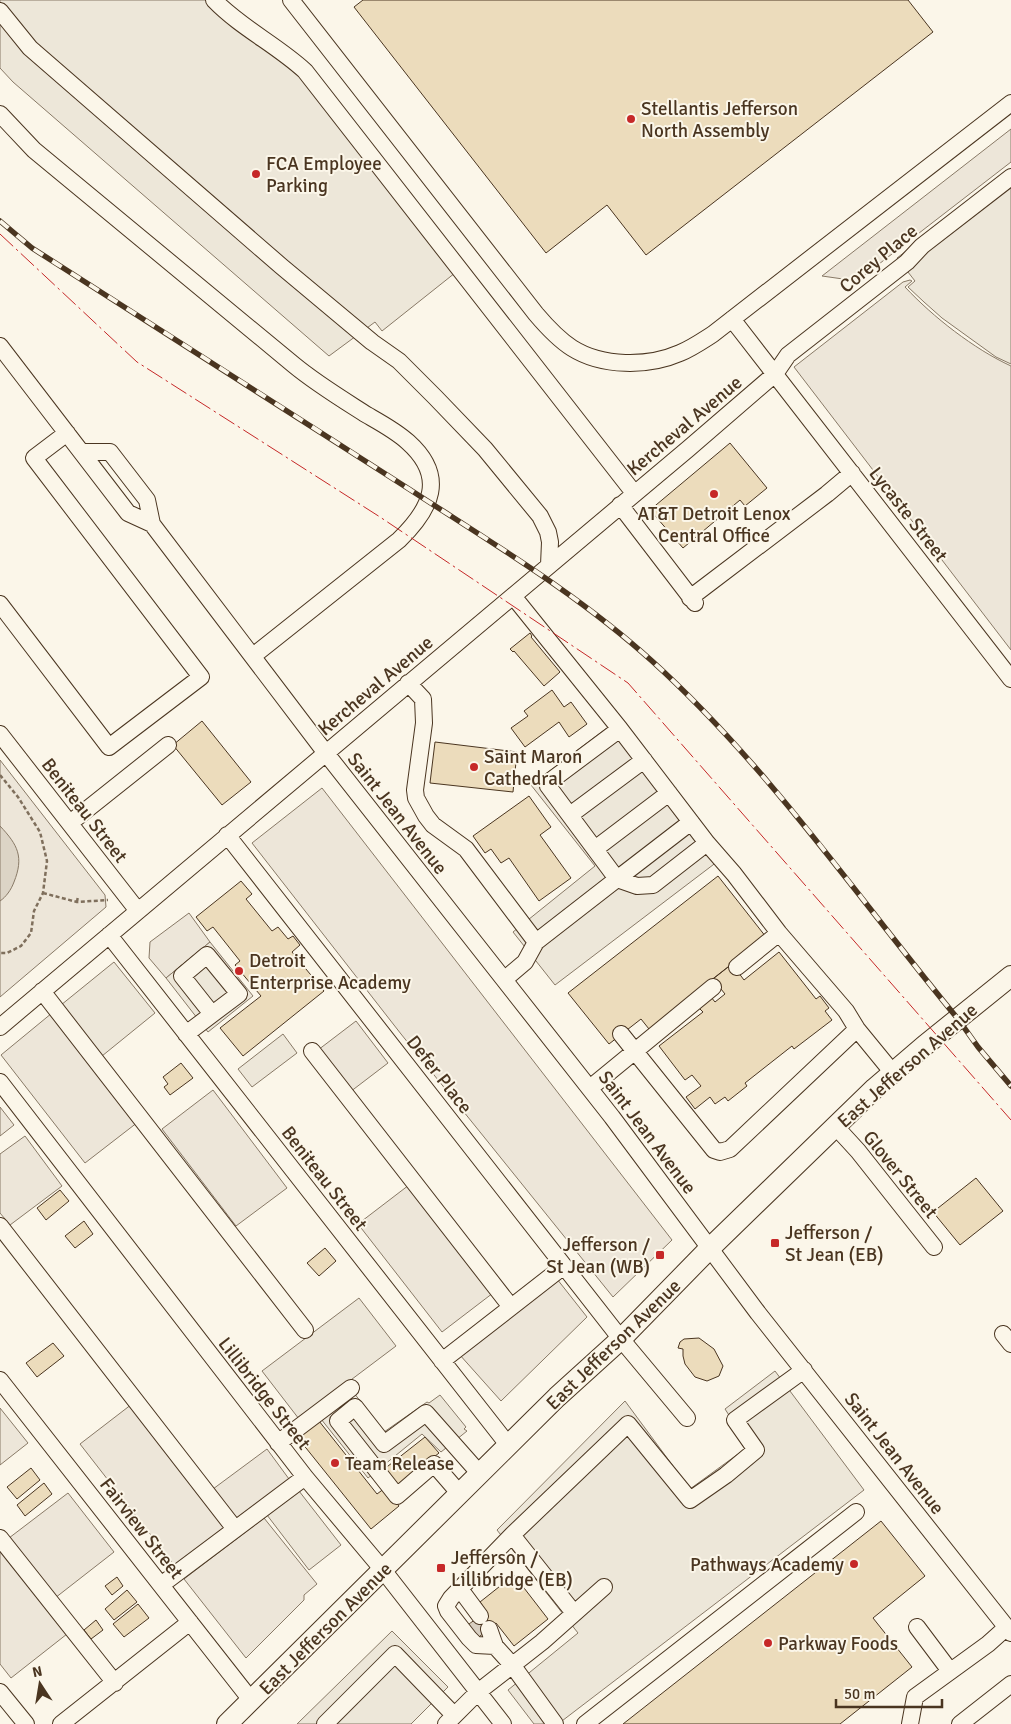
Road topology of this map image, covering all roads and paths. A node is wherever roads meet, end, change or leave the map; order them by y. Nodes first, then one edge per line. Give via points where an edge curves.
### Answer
1 (214, 0) edge
2 (291, 0) edge
3 (0, 11) edge
4 (1011, 103) edge
5 (0, 114) edge
6 (1011, 177) edge
7 (732, 319) junction
8 (0, 346) edge
9 (775, 374) junction
10 (67, 433) junction
11 (83, 452) junction
12 (852, 473) junction
13 (634, 493) junction
14 (620, 505) junction
15 (152, 524) junction
16 (549, 565) junction
17 (513, 596) junction
18 (0, 604) edge
19 (253, 656) junction
20 (1011, 679) edge
21 (408, 684) junction
22 (620, 729) junction
23 (0, 734) edge
24 (168, 745) dead end
25 (325, 752) junction
26 (644, 760) junction
27 (0, 775) edge
28 (669, 793) junction
29 (570, 815) junction
30 (691, 822) junction
31 (70, 823) junction
32 (227, 835) junction
33 (707, 843) junction
34 (595, 849) junction
35 (617, 879) junction
36 (43, 893) junction
37 (64, 895) dead end
38 (78, 896) dead end
39 (64, 900) junction
40 (108, 900) dead end
41 (77, 902) junction
42 (138, 911) junction
43 (779, 933) junction
44 (109, 935) junction
45 (536, 942) junction
46 (0, 953) edge
47 (737, 967) dead end
48 (1011, 976) edge
49 (505, 979) junction
50 (714, 987) dead end
51 (42, 991) junction
52 (212, 1014) dead end
53 (0, 1027) edge
54 (857, 1029) junction
55 (186, 1034) junction
56 (621, 1034) dead end
57 (312, 1051) dead end
58 (635, 1052) junction
59 (893, 1073) junction
60 (0, 1082) edge
61 (590, 1088) junction
62 (836, 1127) junction
63 (0, 1226) edge
64 (934, 1247) dead end
65 (710, 1248) junction
66 (564, 1266) junction
67 (511, 1307) junction
68 (305, 1330) dead end
69 (621, 1339) junction
70 (442, 1361) junction
71 (804, 1370) junction
72 (0, 1380) edge
73 (351, 1388) dead end
74 (687, 1418) dead end
75 (278, 1443) junction
76 (509, 1446) junction
77 (480, 1474) junction
78 (305, 1477) junction
79 (460, 1494) junction
80 (856, 1512) dead end
81 (235, 1529) junction
82 (512, 1535) junction
83 (0, 1538) edge
84 (383, 1570) junction
85 (161, 1584) junction
86 (604, 1587) dead end
87 (455, 1594) junction
88 (574, 1613) junction
89 (190, 1622) junction
90 (917, 1627) dead end
91 (1009, 1630) edge
92 (495, 1646) junction
93 (513, 1666) junction
94 (950, 1671) junction
95 (115, 1683) junction
96 (1011, 1684) edge
97 (0, 1692) edge
98 (478, 1692) junction
99 (252, 1700) junction
100 (450, 1720) edge
101 (26, 1724) edge
102 (61, 1724) edge
103 (227, 1724) edge
104 (325, 1724) edge
105 (503, 1724) edge
106 (555, 1724) edge
107 (585, 1724) edge
108 (910, 1724) edge
109 (960, 1724) edge

1 - 13 street via 229,15 306,71
2 - 7 street via 553,334 573,348 602,360 636,363 679,354
3 - 16 street via 30,48 281,266 399,361 435,396 485,449 544,522 548,532
4 - 7 street
5 - 19 street via 34,150 294,365 407,442 427,465 431,484 428,502 413,527
6 - 9 street, Corey Place via 788,355
7 - 9 street, Lycaste Street
8 - 10 street
9 - 12 street, Lycaste Street
9 - 13 street, Kercheval Avenue
10 - 11 street
10 - 18 street via 34,458 202,678 109,747
11 - 15 street via 128,513
11 - 15 street via 110,452 147,500
12 - 14 street via 692,601
12 - 20 street, Lycaste Street
13 - 14 street, Kercheval Avenue
14 - 16 street, Kercheval Avenue
15 - 19 street, Saint Jean Avenue
16 - 17 street, Kercheval Avenue
17 - 21 street, Kercheval Avenue
17 - 22 street
19 - 25 street, Saint Jean Avenue
21 - 25 street, Kercheval Avenue
21 - 45 street via 423,699 424,723 415,790 419,807 433,824 466,849
22 - 26 street
22 - 29 street via 549,782 549,790
23 - 31 street, Beniteau Street
24 - 31 street
25 - 32 street, Kercheval Avenue
25 - 49 street, Saint Jean Avenue
26 - 28 street
26 - 29 street
27 - 36 path via 40,832 47,861
28 - 30 street
28 - 34 street
29 - 34 street
30 - 33 street
30 - 35 street
31 - 42 street, Beniteau Street
32 - 42 street, Kercheval Avenue
32 - 66 street, Defer Place
33 - 35 street via 653,884 637,886
33 - 43 street
34 - 35 street
35 - 45 street
36 - 39 path
36 - 46 path via 26,941 7,953
37 - 39 path
38 - 41 path
39 - 41 path
40 - 41 path
42 - 44 street, Kercheval Avenue
43 - 47 street
43 - 54 street via 846,1011
44 - 51 street, Kercheval Avenue
44 - 55 street, Beniteau Street
45 - 49 street via 525,962
48 - 59 main road, East Jefferson Avenue
49 - 61 street, Saint Jean Avenue
50 - 58 street
51 - 53 street, Kercheval Avenue
51 - 68 street
52 - 55 street
54 - 58 street via 730,1148 720,1152 714,1150
54 - 59 street
55 - 70 street, Beniteau Street
56 - 58 street
57 - 67 street
58 - 61 street
59 - 62 main road, East Jefferson Avenue
60 - 75 street, Lillibridge Street
61 - 65 street, Saint Jean Avenue
62 - 64 street, Glover Street
62 - 65 main road, East Jefferson Avenue
63 - 81 street
65 - 69 main road, East Jefferson Avenue
65 - 71 street, Saint Jean Avenue
66 - 67 street
66 - 69 street, Defer Place
67 - 70 street
69 - 74 street, Defer Place
69 - 76 main road, East Jefferson Avenue
70 - 76 street, Beniteau Street
71 - 82 street via 734,1420 756,1450 690,1500 628,1424
71 - 91 street, Saint Jean Avenue
72 - 85 street, Fairview Street
73 - 75 street
75 - 78 street, Lillibridge Street
76 - 77 main road, East Jefferson Avenue
77 - 79 main road, East Jefferson Avenue
77 - 79 street via 426,1413 384,1444 355,1407 338,1421 397,1496 434,1464
78 - 81 street
78 - 84 street, Lillibridge Street
79 - 84 main road, East Jefferson Avenue
80 - 107 street
81 - 85 street
82 - 87 street
82 - 88 street
83 - 95 street
84 - 98 street, Lillibridge Street
84 - 99 main road, East Jefferson Avenue
85 - 89 street, Fairview Street
86 - 88 street
87 - 92 street
87 - 92 street via 446,1606 448,1611 476,1645
88 - 93 street
89 - 95 street
89 - 99 street, Fairview Street
90 - 94 street
91 - 94 street
92 - 93 street
93 - 98 street
93 - 106 street
94 - 108 street via 915,1697
95 - 102 street
96 - 109 street
97 - 101 street
98 - 100 street
98 - 105 street, Lillibridge Street
99 - 103 main road, East Jefferson Avenue
100 - 104 street via 395,1654

